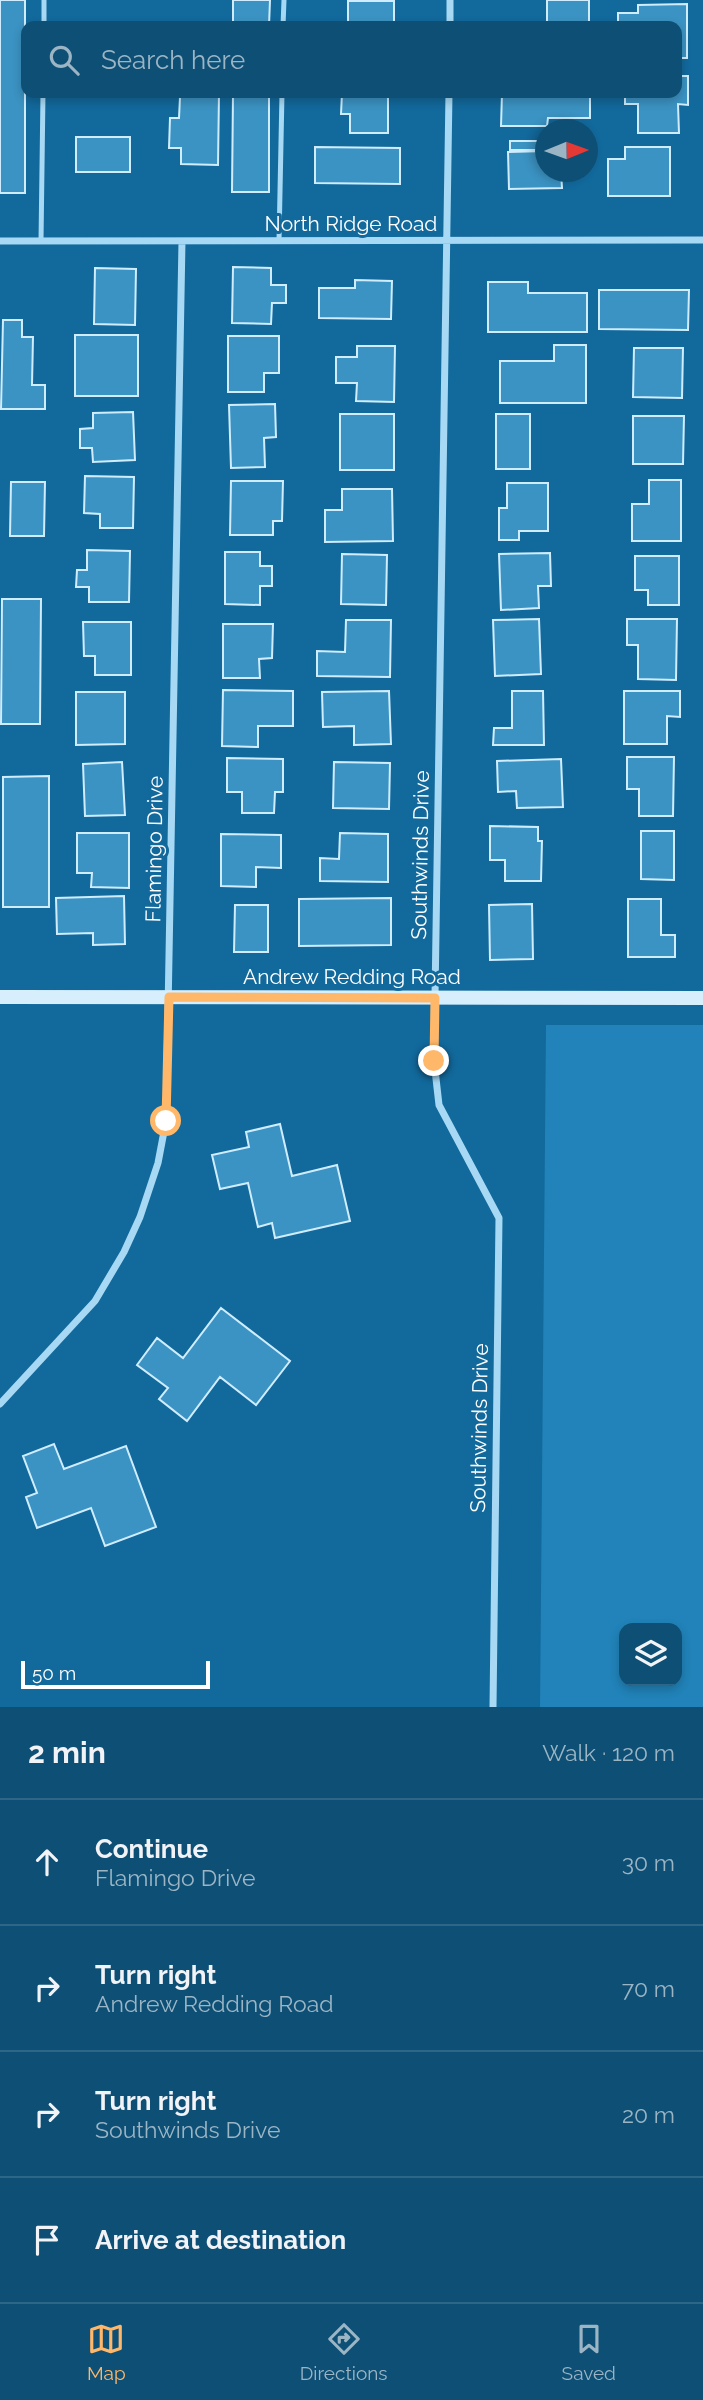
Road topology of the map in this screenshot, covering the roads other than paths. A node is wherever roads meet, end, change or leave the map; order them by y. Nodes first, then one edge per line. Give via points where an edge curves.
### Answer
1 (44, 0) edge
2 (284, 0) edge
3 (450, 0) edge
4 (44, 21) edge
5 (283, 21) edge
6 (451, 21) edge
7 (43, 98) edge
8 (282, 98) edge
9 (449, 98) edge
10 (447, 240) junction
11 (703, 240) edge
12 (0, 241) edge
13 (41, 241) junction
14 (182, 241) junction
15 (279, 241) junction
16 (0, 997) edge
17 (169, 997) junction
18 (435, 998) junction
19 (703, 998) edge
20 (0, 1404) edge
21 (493, 1707) edge

1 - 4 lane
2 - 5 lane
3 - 6 street
7 - 13 lane
8 - 15 lane
9 - 10 street, Southwinds Drive
10 - 11 street, North Ridge Road
10 - 15 street, North Ridge Road
10 - 18 street, Southwinds Drive
12 - 13 street, North Ridge Road
13 - 14 street, North Ridge Road
14 - 15 street, North Ridge Road
14 - 17 street, Flamingo Drive
16 - 17 street, Andrew Redding Road
17 - 18 street, Andrew Redding Road
17 - 20 street, Flamingo Drive via 166,1121 140,1217 95,1301
18 - 19 street, Andrew Redding Road
18 - 21 street, Southwinds Drive via 439,1105 499,1218

